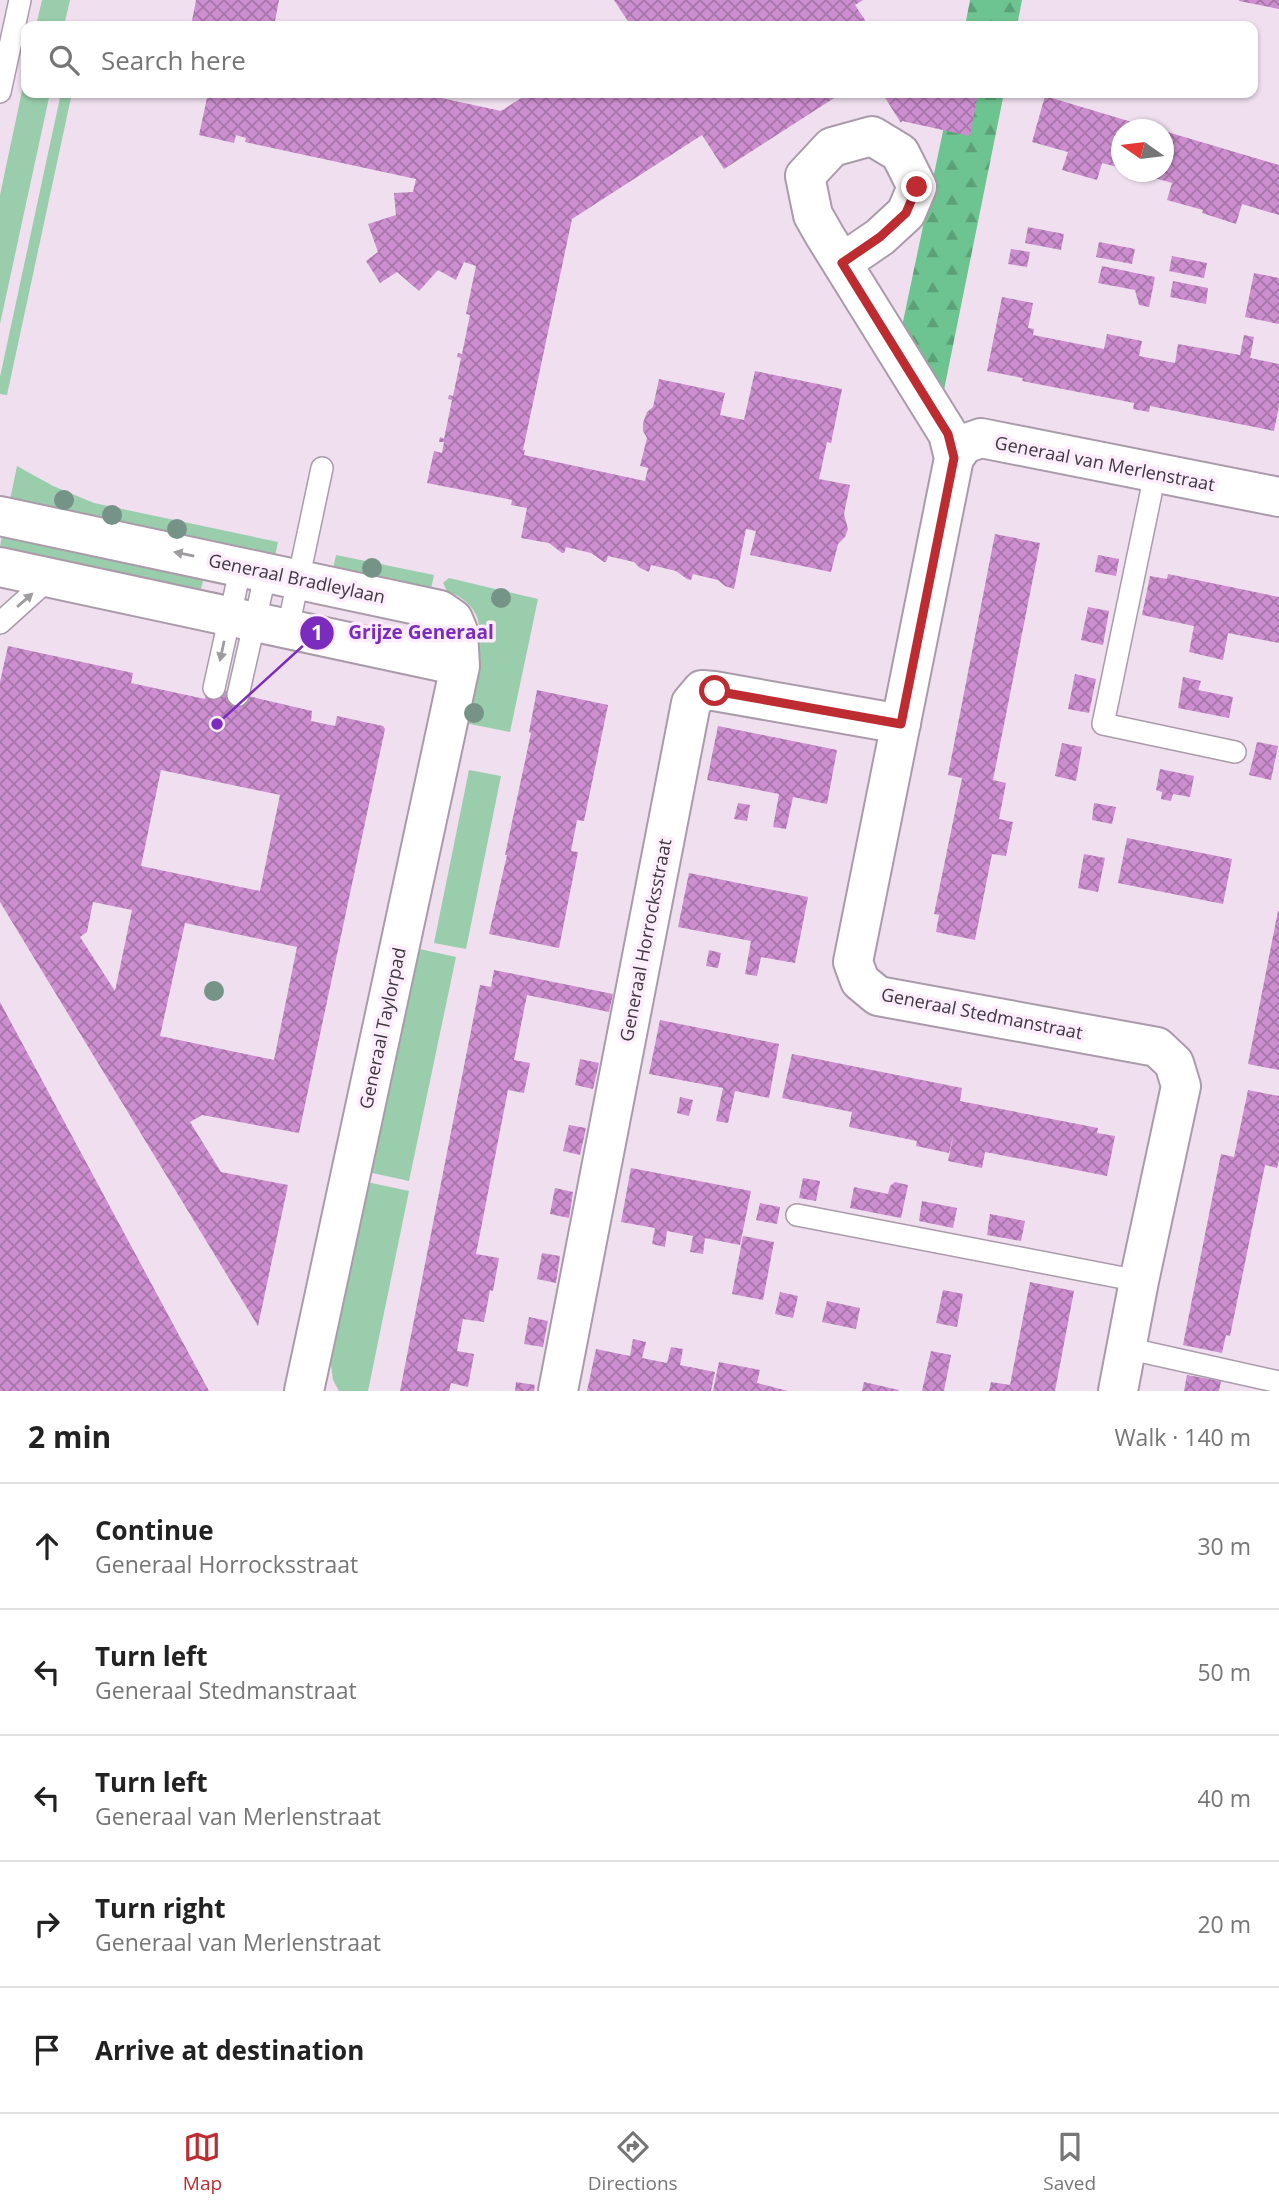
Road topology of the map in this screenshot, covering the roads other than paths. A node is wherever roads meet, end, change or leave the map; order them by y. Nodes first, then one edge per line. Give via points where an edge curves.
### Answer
1 (20, 0) edge
2 (0, 92) edge
3 (842, 263) dead end
4 (954, 458) junction
5 (322, 468) dead end
6 (1155, 474) junction
7 (1279, 497) edge
8 (0, 516) edge
9 (0, 567) edge
10 (269, 572) junction
11 (51, 577) junction
12 (258, 621) junction
13 (0, 623) edge
14 (460, 666) junction
15 (214, 688) dead end
16 (238, 695) dead end
17 (901, 724) junction
18 (1235, 752) dead end
19 (797, 1214) dead end
20 (1139, 1281) junction
21 (1126, 1348) junction
22 (1279, 1382) edge
23 (304, 1391) edge
24 (558, 1391) edge
25 (1118, 1391) edge

1 - 2 lane
3 - 4 street via 948,434
4 - 6 street, Generaal van Merlenstraat via 964,444 981,438
4 - 17 street, Generaal Stedmanstraat
5 - 10 lane
6 - 7 street, Generaal van Merlenstraat
6 - 18 lane via 1104,724
10 -> 8 street, Generaal Bradleylaan
9 - 11 street
10 - 12 lane
10 - 12 lane
10 - 14 street, Generaal Bradleylaan via 440,610 453,619 458,631
11 - 12 street
13 -> 11 lane
12 - 14 street
12 -> 15 lane
12 - 16 lane
14 - 23 street, Generaal Taylorpad
17 - 20 street, Generaal Stedmanstraat via 853,962 860,981 878,996 1157,1047 1174,1063 1181,1086
17 - 24 street, Generaal Horrocksstraat via 715,691 702,690 691,703
19 - 20 lane
20 - 21 street, Generaal Stedmanstraat
21 - 22 lane
21 - 25 street, Generaal Stedmanstraat

